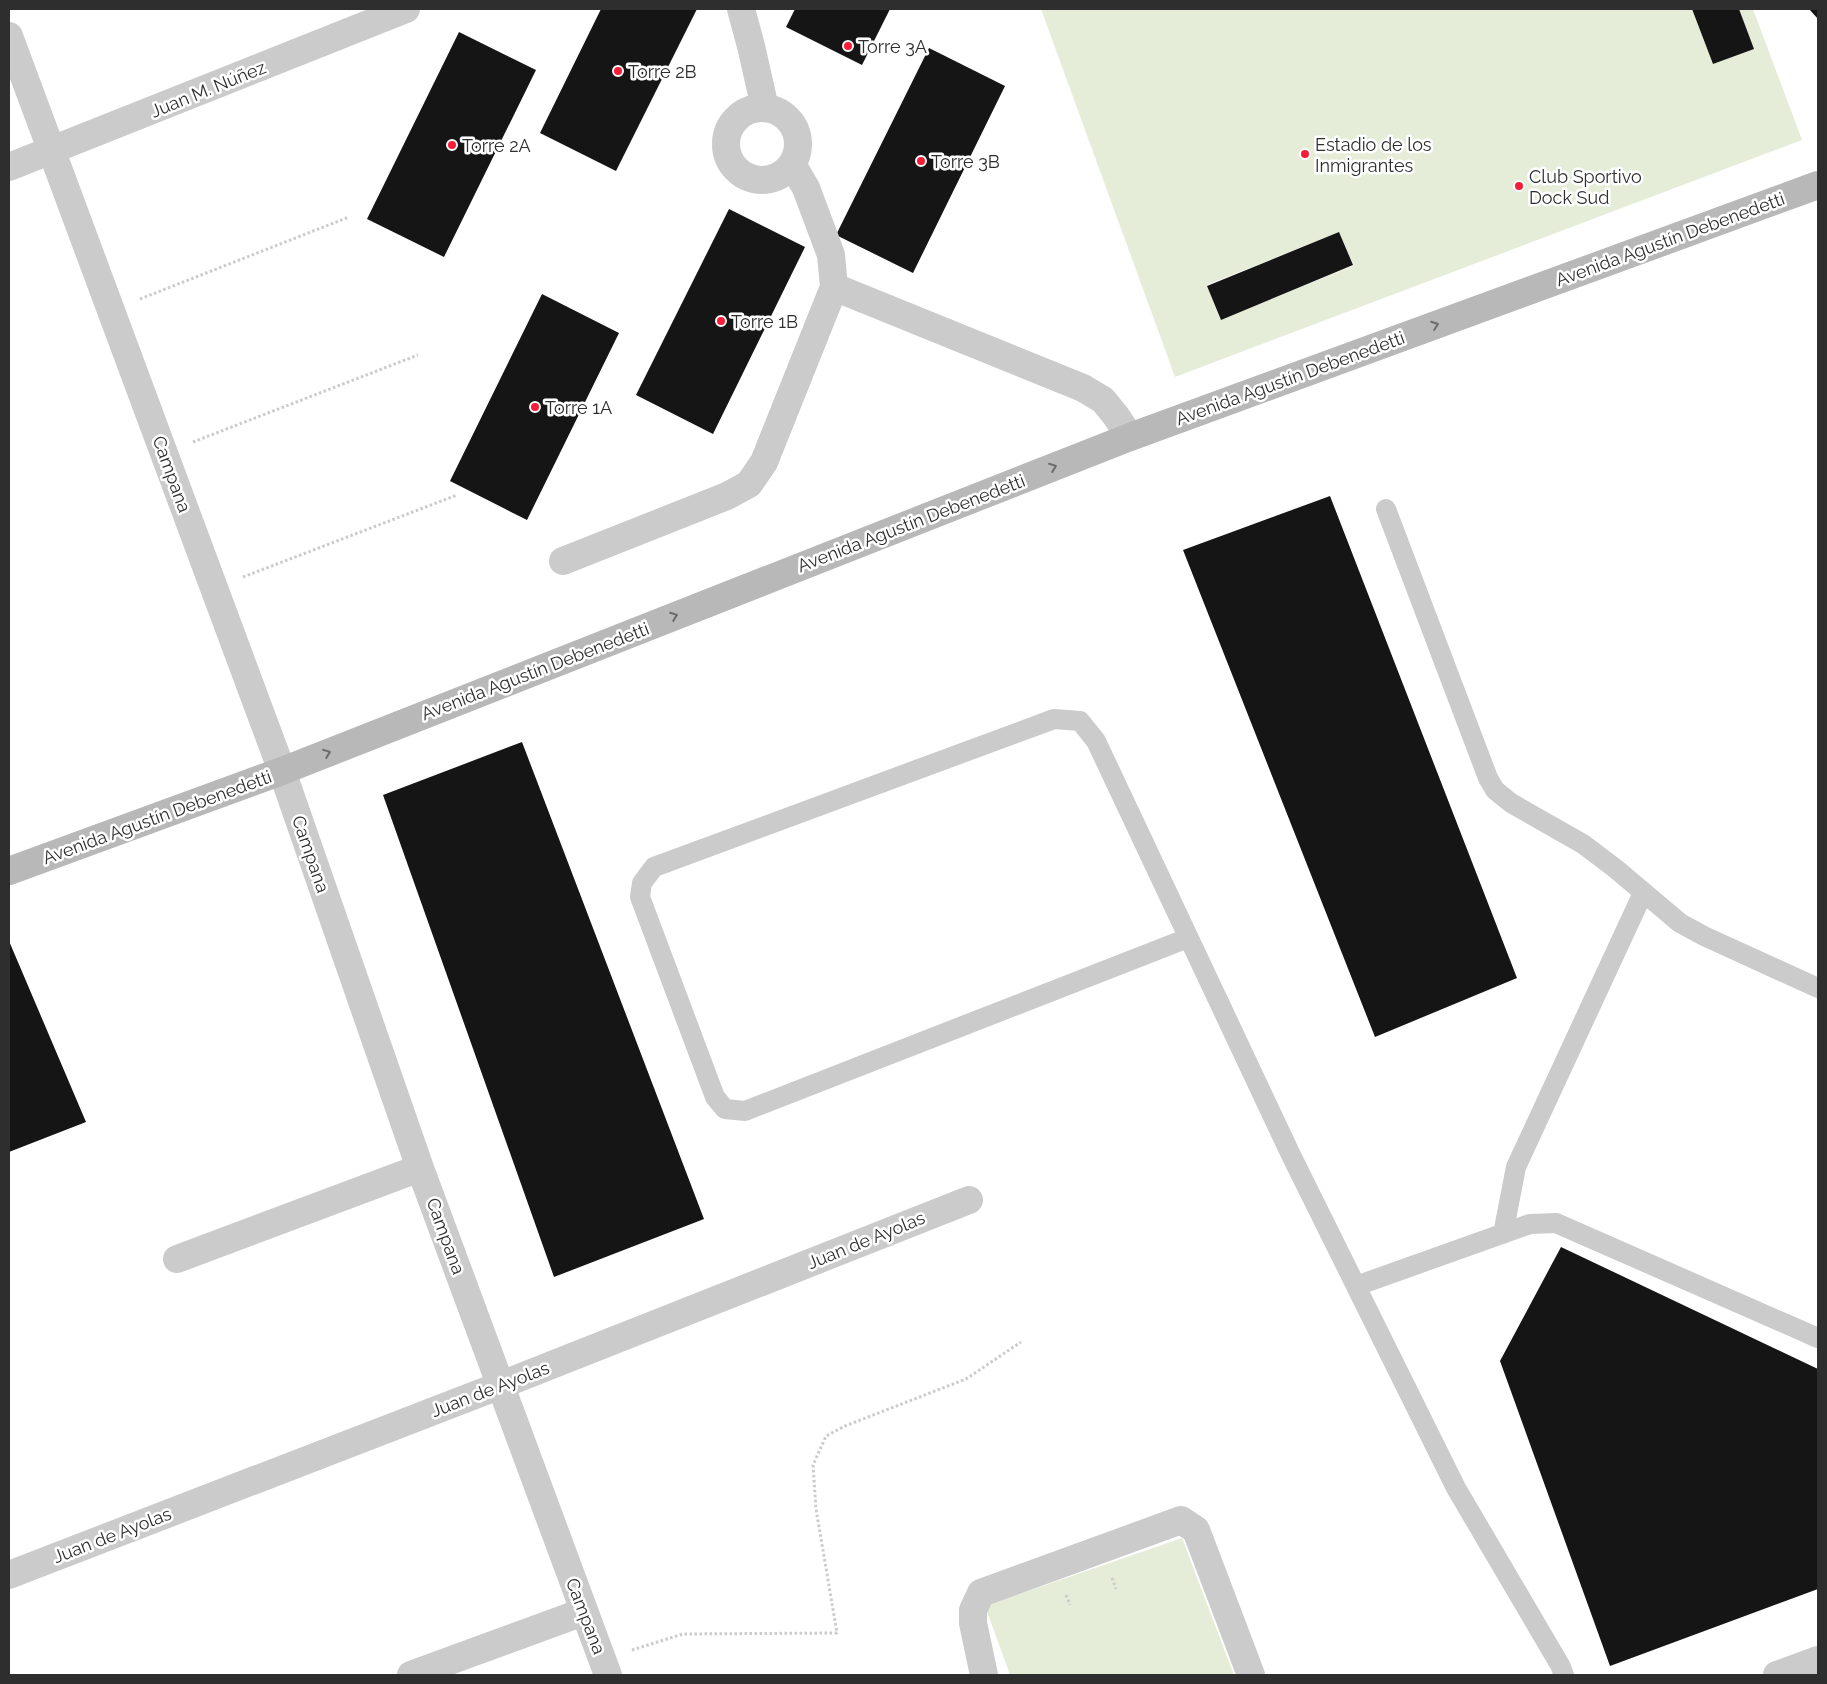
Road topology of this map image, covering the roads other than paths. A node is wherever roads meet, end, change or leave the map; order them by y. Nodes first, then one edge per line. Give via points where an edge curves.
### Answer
1 (406, 9) edge
2 (741, 9) edge
3 (9, 36) edge
4 (765, 108) junction
5 (52, 151) junction
6 (792, 164) junction
7 (9, 168) edge
8 (1818, 185) edge
9 (834, 287) junction
10 (1130, 437) junction
11 (1386, 509) dead end
12 (563, 561) dead end
13 (282, 771) junction
14 (9, 871) edge
15 (1643, 893) junction
16 (1188, 938) junction
17 (1818, 988) edge
18 (420, 1168) junction
19 (969, 1200) dead end
20 (1503, 1234) junction
21 (177, 1259) dead end
22 (1356, 1286) junction
23 (1818, 1338) edge
24 (501, 1385) junction
25 (9, 1575) edge
26 (583, 1612) junction
27 (1818, 1660) edge
28 (605, 1667) edge
29 (411, 1675) edge
30 (984, 1675) edge
31 (1252, 1675) edge
32 (1564, 1675) edge
33 (1778, 1675) edge

1 - 5 street, Juan M. Núñez
2 - 4 street
3 - 5 street, Campana
4 - 6 street via 784,116 796,133 798,145
4 - 6 street via 748,111 733,122 727,133 728,158 744,176 756,180 780,176
5 - 7 street, Juan M. Núñez
5 - 13 street, Campana
6 - 9 street via 806,188 831,255
10 -> 8 main road, Avenida Agustín Debenedetti
9 - 10 street via 1083,388 1103,400
9 - 12 street via 764,462 749,484 727,496
13 -> 10 main road, Avenida Agustín Debenedetti
11 - 15 lane via 1495,790 1511,804 1583,844
13 - 14 main road, Avenida Agustín Debenedetti
13 - 18 street, Campana
15 - 17 lane via 1704,936
15 - 20 lane via 1516,1167
16 - 16 lane via 1096,741 1080,722 1054,719 654,867 642,883 640,897 715,1097 725,1109 745,1111
16 - 22 lane
18 - 21 street
18 - 24 street, Campana
19 - 24 street, Juan de Ayolas
20 - 22 lane
20 - 23 lane via 1530,1224 1556,1223
22 - 32 lane via 1456,1488
24 - 25 street, Juan de Ayolas
24 - 26 street, Campana
26 - 28 street, Campana
26 - 29 street
27 - 33 street
30 - 31 street via 973,1623 973,1610 981,1593 1181,1520 1196,1530

